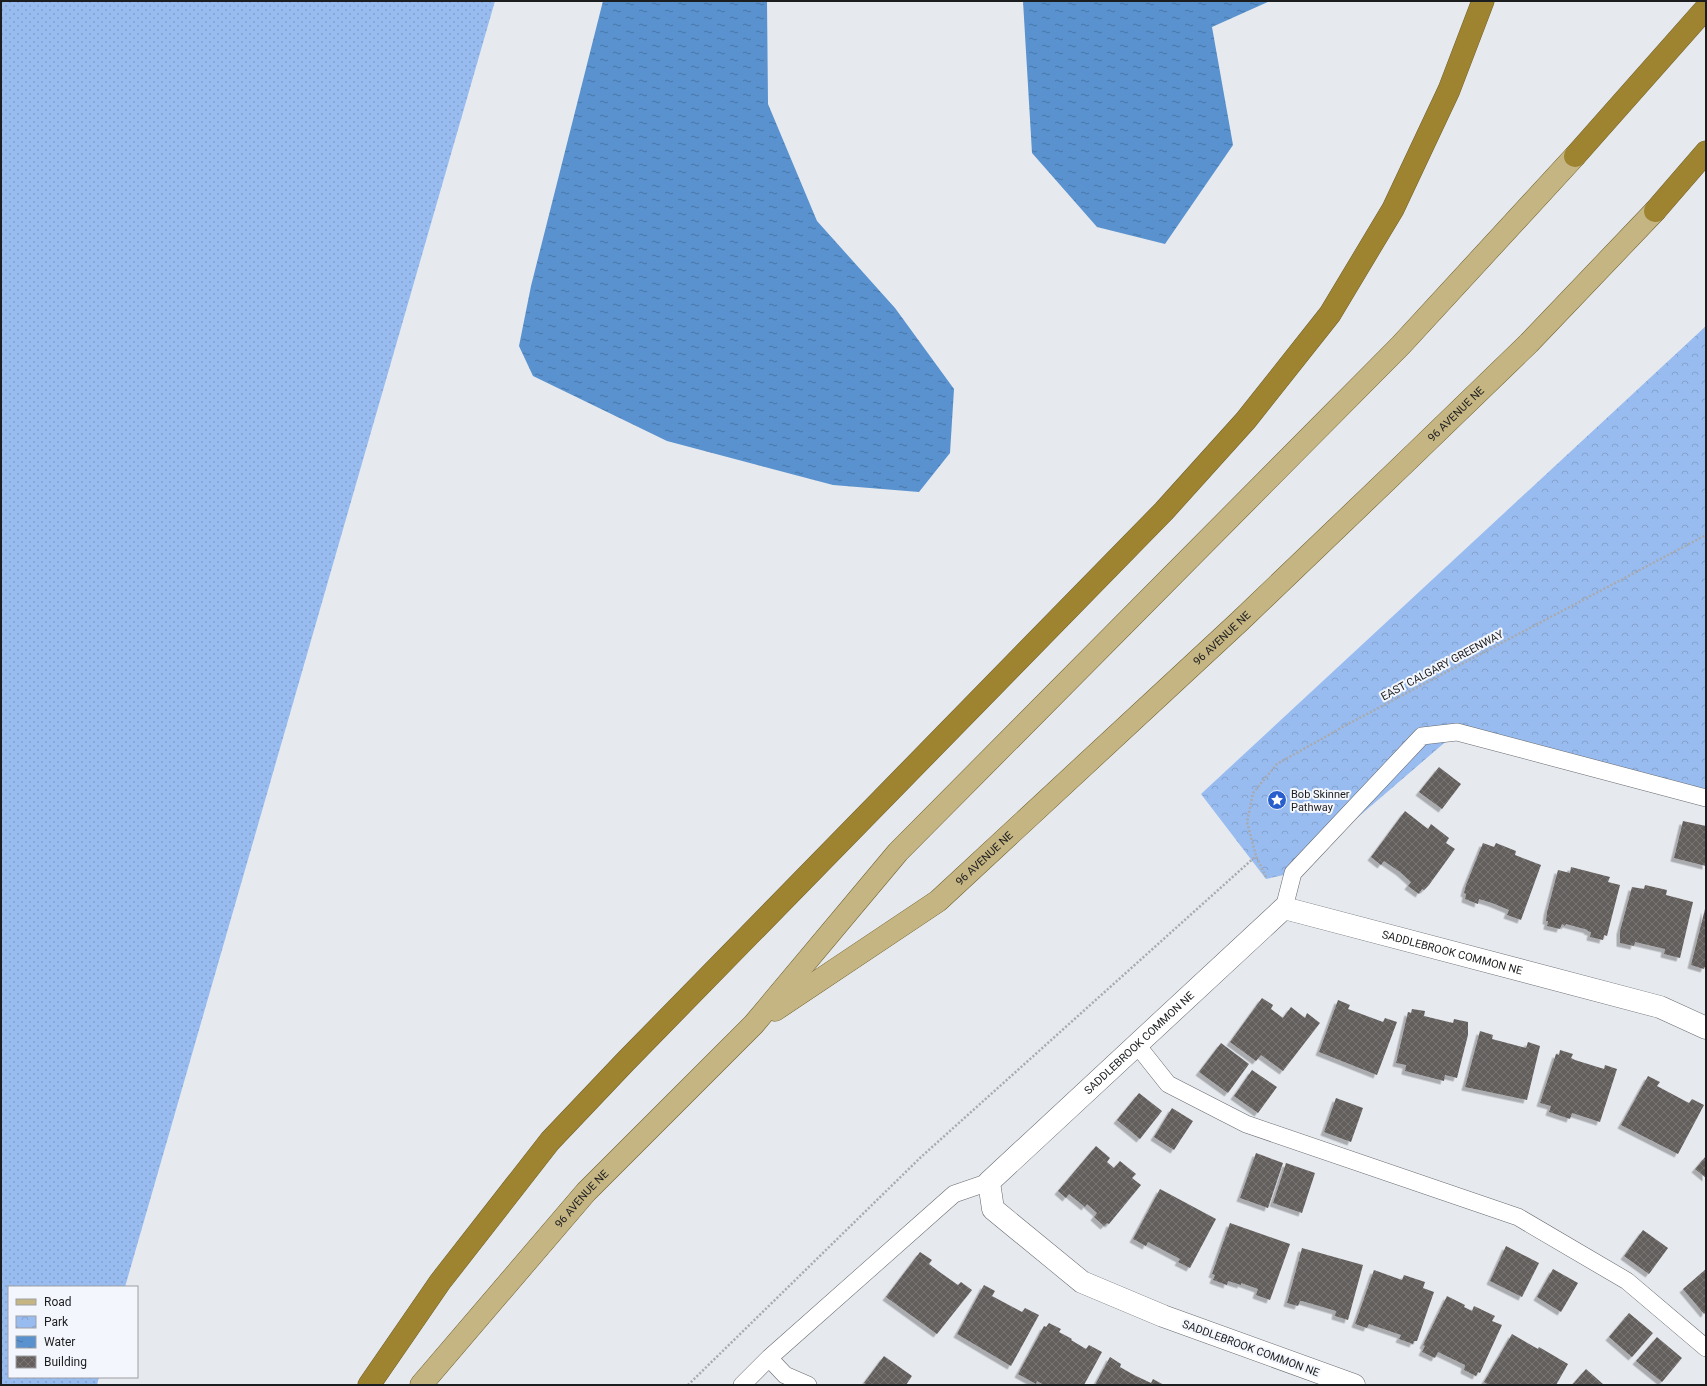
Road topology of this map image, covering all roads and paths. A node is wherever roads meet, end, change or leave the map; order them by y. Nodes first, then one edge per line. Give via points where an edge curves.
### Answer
1 (1483, 1) edge
2 (1706, 8) edge
3 (1706, 152) edge
4 (1575, 156) joint
5 (1655, 212) joint
6 (1706, 535) edge
7 (1706, 798) edge
8 (1284, 908) junction
9 (754, 1024) junction
10 (1706, 1028) edge
11 (1137, 1045) junction
12 (989, 1182) junction
13 (1706, 1348) edge
14 (769, 1358) junction
15 (369, 1385) edge
16 (421, 1385) edge
17 (688, 1385) edge
18 (742, 1385) edge
19 (808, 1385) edge
20 (1354, 1385) edge

1 - 15 highway via 1449,90 1393,209 1330,314 1246,420 1164,510 550,1141 440,1282
2 - 4 highway
3 - 5 highway
4 - 9 main road, 96 AVENUE NE via 1401,345 898,852
5 - 9 main road, 96 AVENUE NE via 1529,343 1407,461 1240,621 938,901
6 - 17 path, EAST CALGARY GREENWAY via 1277,764 1253,793 1247,822 1256,856 921,1157
7 - 8 lane via 1457,732 1422,736 1293,873
8 - 10 street, SADDLEBROOK COMMON NE via 1660,1007
8 - 11 street, SADDLEBROOK COMMON NE
9 - 16 main road, 96 AVENUE NE via 586,1192
11 - 12 street, SADDLEBROOK COMMON NE
11 - 13 lane via 1168,1084 1246,1124 1518,1217 1627,1281
12 - 14 lane via 954,1194
12 - 20 street, SADDLEBROOK COMMON NE via 993,1209 1082,1282 1163,1316
14 - 18 lane
14 - 19 lane via 785,1375

